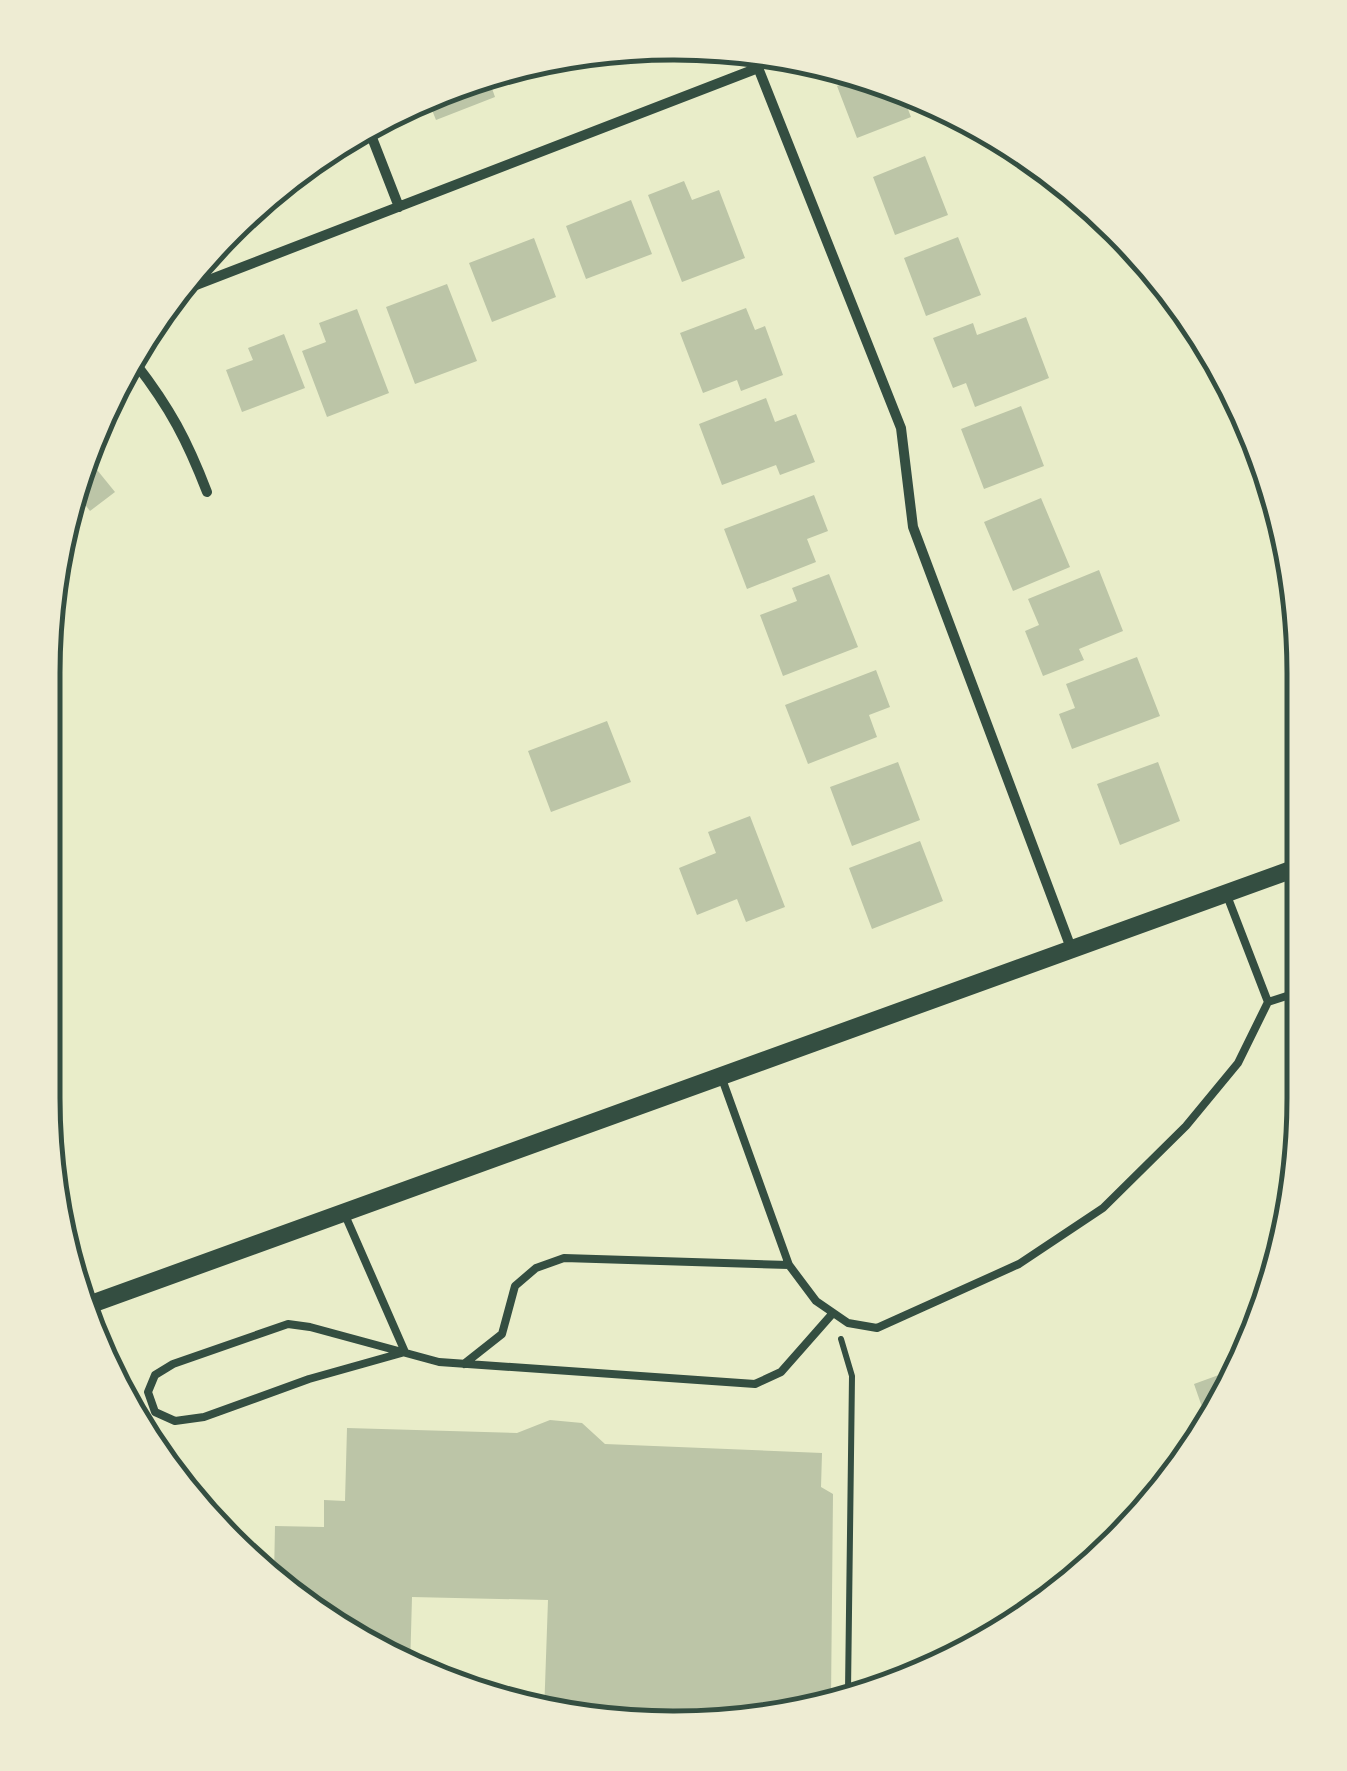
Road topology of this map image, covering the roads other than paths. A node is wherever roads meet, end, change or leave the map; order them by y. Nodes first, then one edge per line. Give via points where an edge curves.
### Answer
1 (758, 68) joint
2 (372, 139) edge
3 (398, 207) junction
4 (201, 283) edge
5 (140, 370) edge
6 (207, 492) dead end
7 (1287, 871) edge
8 (1226, 893) junction
9 (1071, 948) junction
10 (1287, 996) edge
11 (1268, 1002) junction
12 (721, 1076) junction
13 (343, 1211) junction
14 (789, 1265) junction
15 (96, 1302) edge
16 (833, 1313) junction
17 (405, 1352) junction
18 (464, 1364) junction

1 - 3 street
1 - 9 street via 901,428 913,527
2 - 3 street
3 - 4 street
5 - 6 street via 186,437
7 - 8 street
8 - 9 street
8 - 11 lane
9 - 12 street
10 - 11 lane
11 - 16 lane via 1238,1062 1186,1126 1103,1208 1019,1264 877,1328
12 - 13 street
12 - 14 lane
13 - 15 street
13 - 17 lane
14 - 16 lane
14 - 18 lane via 564,1258 536,1268 515,1286 502,1334
16 - 18 lane via 782,1372 755,1384
17 - 17 lane via 288,1324 174,1364 154,1375 148,1392 155,1412 175,1421 204,1417
17 - 18 lane

